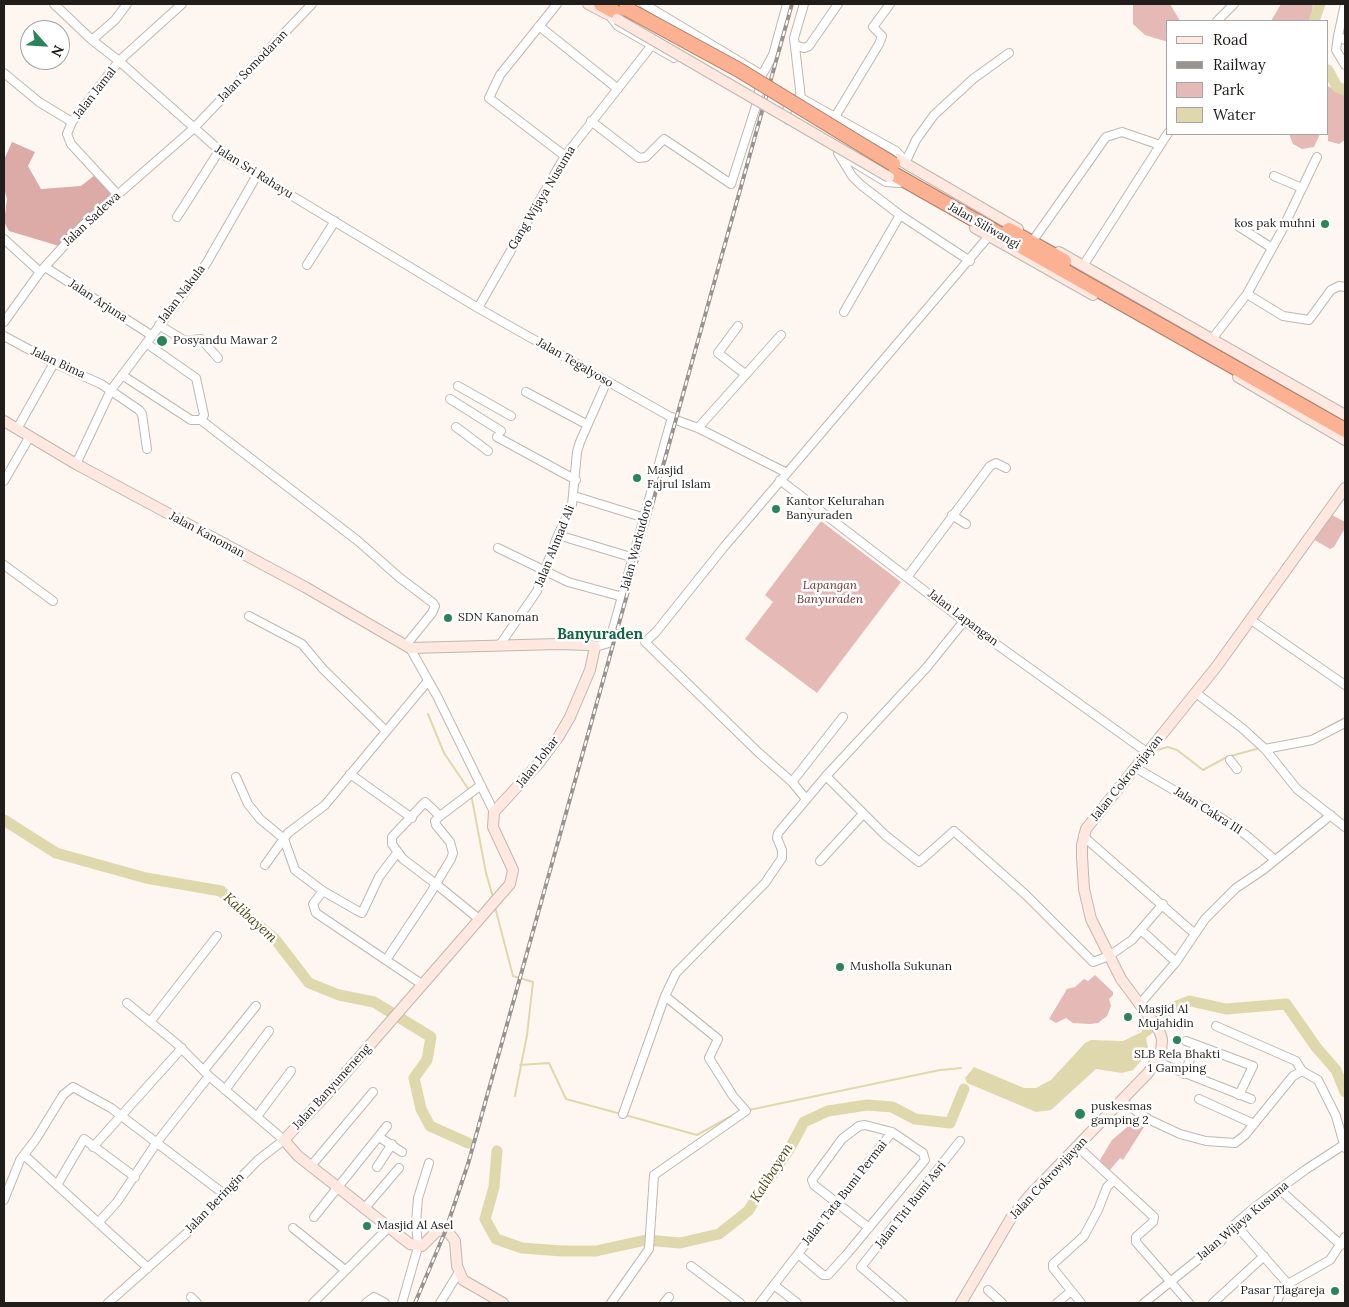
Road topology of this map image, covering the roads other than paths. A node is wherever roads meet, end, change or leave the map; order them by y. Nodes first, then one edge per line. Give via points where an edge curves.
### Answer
1 (54, 4) edge
2 (127, 4) edge
3 (182, 4) edge
4 (312, 4) edge
5 (557, 4) edge
6 (588, 4) edge
7 (644, 4) edge
8 (787, 4) edge
9 (804, 4) edge
10 (838, 4) edge
11 (890, 4) edge
12 (1234, 4) edge
13 (1345, 4) edge
14 (617, 10) edge
15 (1219, 20) edge
16 (539, 26) junction
17 (1342, 38) edge
18 (92, 40) junction
19 (652, 45) junction
20 (795, 45) junction
21 (1009, 53) dead end
22 (119, 61) junction
23 (1345, 66) edge
24 (4, 73) edge
25 (762, 75) junction
26 (618, 89) junction
27 (801, 98) junction
28 (757, 103) junction
29 (835, 117) junction
30 (591, 121) junction
31 (72, 122) junction
32 (193, 129) junction
33 (1167, 135) edge
34 (1160, 144) junction
35 (218, 151) junction
36 (838, 153) junction
37 (565, 156) junction
38 (1317, 157) dead end
39 (898, 169) junction
40 (257, 175) junction
41 (1274, 176) dead end
42 (1302, 188) junction
43 (118, 195) junction
44 (900, 215) junction
45 (177, 217) dead end
46 (335, 221) junction
47 (1238, 226) dead end
48 (989, 236) junction
49 (4, 239) edge
50 (1034, 239) junction
51 (1272, 248) junction
52 (970, 261) junction
53 (307, 265) dead end
54 (1083, 266) junction
55 (42, 269) junction
56 (1345, 287) edge
57 (1127, 294) junction
58 (1247, 294) junction
59 (478, 308) junction
60 (844, 312) dead end
61 (1167, 321) junction
62 (4, 322) edge
63 (159, 325) junction
64 (738, 326) dead end
65 (780, 334) dead end
66 (151, 335) junction
67 (4, 336) edge
68 (1212, 339) junction
69 (146, 343) junction
70 (218, 358) dead end
71 (54, 363) junction
72 (745, 374) junction
73 (122, 375) junction
74 (606, 382) junction
75 (458, 386) dead end
76 (111, 390) junction
77 (526, 392) dead end
78 (450, 399) dead end
79 (1345, 415) edge
80 (511, 416) dead end
81 (672, 417) junction
82 (201, 420) junction
83 (4, 421) edge
84 (1345, 422) edge
85 (586, 424) junction
86 (456, 427) dead end
87 (698, 428) junction
88 (17, 429) junction
89 (1345, 430) edge
90 (30, 436) junction
91 (1345, 440) edge
92 (147, 449) dead end
93 (488, 450) dead end
94 (76, 464) junction
95 (1006, 468) dead end
96 (787, 473) junction
97 (576, 480) junction
98 (780, 480) junction
99 (4, 481) edge
100 (1345, 488) edge
101 (574, 496) junction
102 (952, 515) junction
103 (645, 518) junction
104 (966, 524) dead end
105 (558, 535) junction
106 (498, 548) dead end
107 (634, 558) junction
108 (4, 565) edge
109 (544, 572) junction
110 (908, 576) junction
111 (623, 596) junction
112 (53, 601) dead end
113 (249, 616) dead end
114 (964, 620) junction
115 (1251, 620) junction
116 (408, 646) junction
117 (499, 646) junction
118 (595, 647) junction
119 (428, 681) junction
120 (1345, 685) edge
121 (1196, 693) junction
122 (843, 717) dead end
123 (1345, 723) edge
124 (385, 730) junction
125 (1264, 748) junction
126 (1148, 753) junction
127 (1230, 760) dead end
128 (1136, 768) junction
129 (1237, 769) dead end
130 (350, 774) junction
131 (826, 776) junction
132 (236, 777) dead end
133 (792, 782) junction
134 (481, 785) junction
135 (806, 799) junction
136 (494, 812) junction
137 (864, 814) junction
138 (440, 816) junction
139 (1330, 816) junction
140 (412, 818) junction
141 (1345, 827) edge
142 (1083, 836) junction
143 (284, 838) junction
144 (398, 853) junction
145 (1275, 860) junction
146 (820, 861) dead end
147 (265, 865) dead end
148 (436, 884) junction
149 (323, 891) junction
150 (1163, 904) junction
151 (479, 919) junction
152 (1141, 930) junction
153 (1195, 934) junction
154 (217, 936) dead end
155 (1109, 956) junction
156 (386, 960) junction
157 (1176, 962) junction
158 (422, 985) junction
159 (665, 996) junction
160 (126, 1003) dead end
161 (1139, 1005) junction
162 (256, 1006) dead end
163 (150, 1022) junction
164 (1216, 1026) dead end
165 (269, 1031) dead end
166 (1186, 1041) dead end
167 (1196, 1045) junction
168 (182, 1048) junction
169 (1157, 1062) junction
170 (291, 1071) dead end
171 (1302, 1071) junction
172 (206, 1073) junction
173 (1184, 1074) junction
174 (225, 1090) junction
175 (373, 1092) dead end
176 (1239, 1095) junction
177 (1199, 1099) dead end
178 (1252, 1099) dead end
179 (1121, 1101) junction
180 (623, 1114) dead end
181 (258, 1115) junction
182 (122, 1116) junction
183 (1254, 1124) junction
184 (388, 1126) dead end
185 (892, 1132) junction
186 (379, 1137) junction
187 (284, 1140) junction
188 (960, 1141) dead end
189 (157, 1142) junction
190 (392, 1144) junction
191 (1345, 1145) edge
192 (94, 1147) junction
193 (1078, 1147) junction
194 (402, 1152) dead end
195 (24, 1155) junction
196 (429, 1163) dead end
197 (311, 1166) junction
198 (377, 1168) dead end
199 (399, 1168) dead end
200 (135, 1177) junction
201 (1113, 1180) junction
202 (57, 1184) junction
203 (339, 1187) junction
204 (1279, 1189) junction
205 (224, 1194) junction
206 (4, 1200) edge
207 (837, 1203) junction
208 (364, 1209) junction
209 (314, 1217) dead end
210 (98, 1223) junction
211 (1235, 1224) junction
212 (389, 1227) junction
213 (293, 1228) dead end
214 (869, 1228) junction
215 (1345, 1237) edge
216 (1341, 1245) junction
217 (418, 1247) junction
218 (798, 1254) junction
219 (1264, 1256) junction
220 (691, 1266) dead end
221 (148, 1268) junction
222 (345, 1270) junction
223 (459, 1272) junction
224 (1170, 1281) junction
225 (1288, 1284) junction
226 (774, 1285) junction
227 (988, 1290) dead end
228 (1070, 1292) junction
229 (496, 1302) edge
230 (108, 1303) edge
231 (313, 1303) edge
232 (366, 1303) edge
233 (385, 1303) edge
234 (402, 1303) edge
235 (440, 1303) edge
236 (611, 1303) edge
237 (740, 1303) edge
238 (760, 1303) edge
239 (797, 1303) edge
240 (903, 1303) edge
241 (961, 1303) edge
242 (1002, 1303) edge
243 (1058, 1303) edge
244 (1081, 1303) edge
245 (1144, 1303) edge
246 (1189, 1303) edge
247 (1213, 1303) edge
248 (1277, 1303) edge

1 - 18 street, Jalan Sri Rahayu
2 - 18 street via 115,20
3 - 22 street, Jalan Jamal
4 - 32 street, Jalan Somodaran
5 - 16 street
6 - 14 street
7 - 25 street
8 - 25 street via 773,55
9 - 20 street
10 - 20 street via 809,46
11 - 29 street via 873,26 882,36 879,44
12 - 15 street
13 - 17 street
14 - 19 street via 618,26
14 - 39 highway, Jalan Siliwangi, bridge via 739,70
16 - 26 street
16 - 37 street via 500,75 490,98
17 - 23 street via 1336,50
18 - 22 street, Jalan Sri Rahayu
19 - 26 street, Gang Wijaya Nusuma
19 - 28 street
20 - 27 street
21 - 39 street via 973,79 934,115
22 - 31 street, Jalan Jamal
22 - 32 street, Jalan Sri Rahayu
24 - 31 street via 39,102
25 - 28 street
26 - 30 street, Gang Wijaya Nusuma
27 - 29 street
27 - 36 street via 788,106 788,121
28 - 30 street via 731,184 664,139 646,157 639,158
29 - 39 street via 896,151
30 - 37 street, Gang Wijaya Nusuma
31 - 43 street, Jalan Jamal via 67,134 71,144
32 - 35 street, Jalan Sri Rahayu
32 - 43 street, Jalan Sadewa
33 - 34 street
34 - 50 street via 1122,132 1106,137
34 - 54 street
35 - 40 street, Jalan Sri Rahayu
35 - 45 street
36 - 39 street via 886,182
36 - 44 street via 852,176
37 - 59 street, Gang Wijaya Nusuma
38 - 42 street
39 - 48 street
39 - 50 street
39 - 57 highway, Jalan Siliwangi
39 - 61 highway, Jalan Siliwangi
40 - 46 street, Jalan Sri Rahayu
40 - 63 street, Jalan Nakula via 206,264
41 - 42 street
42 - 51 street
43 - 55 street, Jalan Sadewa via 83,225
44 - 52 street
44 - 60 street
46 - 53 street
46 - 59 street, Jalan Sri Rahayu
47 - 51 street
48 - 52 street
48 - 91 street
49 - 55 street, Jalan Arjuna
50 - 54 street
51 - 58 street
52 - 96 street
54 - 57 street
55 - 62 street, Jalan Sadewa
55 - 66 street, Jalan Arjuna
56 - 58 street via 1331,290 1309,320 1283,316
57 - 61 highway, Jalan Siliwangi
58 - 68 street
59 - 74 street, Jalan Tegalyoso
61 - 68 street
61 - 84 highway, Jalan Siliwangi
61 - 89 highway, Jalan Siliwangi
63 - 66 street, Jalan Nakula
63 - 70 street via 185,341 201,339
64 - 72 street via 718,353
65 - 72 street
66 - 69 street, Jalan Nakula
67 - 71 street, Jalan Bima
68 - 79 street
69 - 73 street, Jalan Nakula
69 - 82 street via 196,378 204,415
71 - 76 street, Jalan Bima
71 - 88 street
72 - 87 street
73 - 76 street, Jalan Nakula
73 - 82 street via 191,420
74 - 81 street, Jalan Tegalyoso
74 - 85 street, Jalan Ahmad Ali
75 - 80 street
76 - 92 street, Jalan Bima via 140,412
76 - 94 street, Jalan Nakula
77 - 85 street
78 - 97 street via 499,434
81 - 87 street, Jalan Tegalyoso
81 - 103 street, Jalan Warkudoro
82 - 116 street via 433,603 432,613
83 - 88 street, Jalan Kanoman
85 - 97 street, Jalan Ahmad Ali via 577,452
86 - 93 street
87 - 96 street, Jalan Tegalyoso
88 - 90 street, Jalan Kanoman
90 - 94 street, Jalan Kanoman
90 - 99 street
94 - 116 street, Jalan Kanoman
95 - 102 street via 996,463 990,466
96 - 98 street
97 - 101 street, Jalan Ahmad Ali
98 - 110 street, Jalan Lapangan
98 - 133 street via 645,642
100 - 115 street, Jalan Cokrowijayan
101 - 103 street
101 - 105 street, Jalan Ahmad Ali
102 - 104 street
102 - 110 street
103 - 107 street, Jalan Warkudoro
105 - 107 street
105 - 109 street, Jalan Ahmad Ali
106 - 109 street
107 - 111 street, Jalan Warkudoro
108 - 112 street
109 - 111 street
109 - 117 street, Jalan Ahmad Ali via 532,601
110 - 114 street, Jalan Lapangan
111 - 118 street, Jalan Warkudoro via 609,643
113 - 124 street via 302,644 322,669
114 - 126 street, Jalan Lapangan
114 - 131 street via 927,667
115 - 120 street
115 - 121 street, Jalan Cokrowijayan
116 - 117 street
116 - 119 street
117 - 118 street via 566,644
118 - 136 street, Jalan Johar via 590,670 559,736
119 - 124 street
119 - 134 street
121 - 125 street
121 - 126 street, Jalan Cokrowijayan
122 - 133 street
123 - 125 street via 1312,740
124 - 130 street
125 - 139 street via 1290,782
126 - 128 street, Jalan Cokrowijayan
127 - 129 street
128 - 142 street, Jalan Cokrowijayan via 1093,819
128 - 145 street, Jalan Cakra III via 1225,820
130 - 140 street
130 - 143 street via 324,804
131 - 135 street
131 - 137 street
132 - 143 street via 248,804 260,819
133 - 135 street
134 - 136 street
134 - 138 street
135 - 159 street via 778,833 782,850 777,866 747,902 676,973
136 - 151 street via 493,827 513,873 508,886
137 - 146 street
137 - 155 street via 920,862 954,831 1026,895 1093,962
138 - 140 street via 425,802
138 - 148 street via 436,826 453,850
139 - 141 street
139 - 145 street
140 - 144 street via 391,838
142 - 150 street
142 - 155 street via 1084,889 1095,931
143 - 147 street
143 - 149 street via 295,870
144 - 148 street
144 - 149 street via 379,877 362,913
145 - 153 street via 1236,888 1205,919
148 - 151 street
148 - 156 street
149 - 156 street via 313,904 316,913
150 - 152 street
150 - 153 street
151 - 158 street
152 - 155 street
152 - 157 street
153 - 157 street
154 - 163 street
155 - 161 street
156 - 158 street
157 - 161 street
158 - 187 street, Jalan Banyumeneng
159 - 180 street
159 - 236 street via 718,1039 709,1058 745,1111 654,1176 649,1249
160 - 163 street
161 - 169 street via 1156,1026 1163,1046
162 - 172 street
163 - 168 street
164 - 171 street via 1296,1061
165 - 174 street
166 - 167 street
167 - 173 street
167 - 176 street via 1253,1066
168 - 172 street
168 - 182 street
169 - 173 street
169 - 179 street, Jalan Cokrowijayan
170 - 181 street
171 - 183 street via 1280,1090
171 - 191 street via 1311,1074 1322,1088 1336,1116
172 - 174 street
172 - 189 street
173 - 176 street
174 - 181 street
175 - 197 street
176 - 178 street
177 - 183 street
179 - 183 street via 1164,1127 1206,1141 1234,1144
179 - 193 street, Jalan Cokrowijayan
181 - 187 street
182 - 189 street
182 - 192 street
182 - 195 street via 78,1088 70,1088
184 - 186 street
185 - 207 street, Jalan Tata Bumi Permai
185 - 207 street via 873,1126 858,1126 842,1139 812,1180
185 - 214 street via 923,1153 925,1160
186 - 190 street
186 - 203 street
187 - 197 street, Jalan Banyumeneng
187 - 205 street, Jalan Beringin via 258,1160
188 - 240 street, Jalan Titi Bumi Asri via 861,1267
189 - 200 street
189 - 205 street
190 - 194 street
190 - 198 street
191 - 204 street, Jalan Wijaya Kusuma
192 - 200 street
192 - 202 street via 84,1139
193 - 201 street
193 - 241 street, Jalan Cokrowijayan via 1011,1218
195 - 202 street
195 - 206 street
196 - 217 street via 418,1198
197 - 203 street, Jalan Banyumeneng
199 - 208 street
200 - 210 street
201 - 224 street via 1154,1217 1154,1222 1136,1237 1136,1242
201 - 228 street via 1084,1236 1053,1264
202 - 210 street
203 - 208 street, Jalan Banyumeneng
203 - 209 street
204 - 211 street, Jalan Wijaya Kusuma
204 - 216 street
205 - 221 street, Jalan Beringin
207 - 214 street
207 - 218 street, Jalan Tata Bumi Permai
208 - 212 street, Jalan Banyumeneng
210 - 221 street
211 - 219 street
211 - 224 street, Jalan Wijaya Kusuma via 1222,1241
212 - 217 street, Jalan Banyumeneng
212 - 222 street
213 - 222 street
214 - 218 street via 828,1275 823,1275
215 - 216 street
216 - 225 street via 1330,1260
217 - 223 street via 438,1230 445,1232 455,1241
217 - 234 street
218 - 226 street, Jalan Tata Bumi Permai
219 - 225 street
219 - 247 street
220 - 237 street
221 - 230 street, Jalan Beringin
222 - 231 street
223 - 229 street via 463,1280
223 - 235 street
224 - 245 street, Jalan Wijaya Kusuma
224 - 246 street
225 - 248 street
226 - 238 street, Jalan Tata Bumi Permai
226 - 239 street
227 - 242 street
228 - 243 street
228 - 244 street
232 - 233 street via 373,1297

